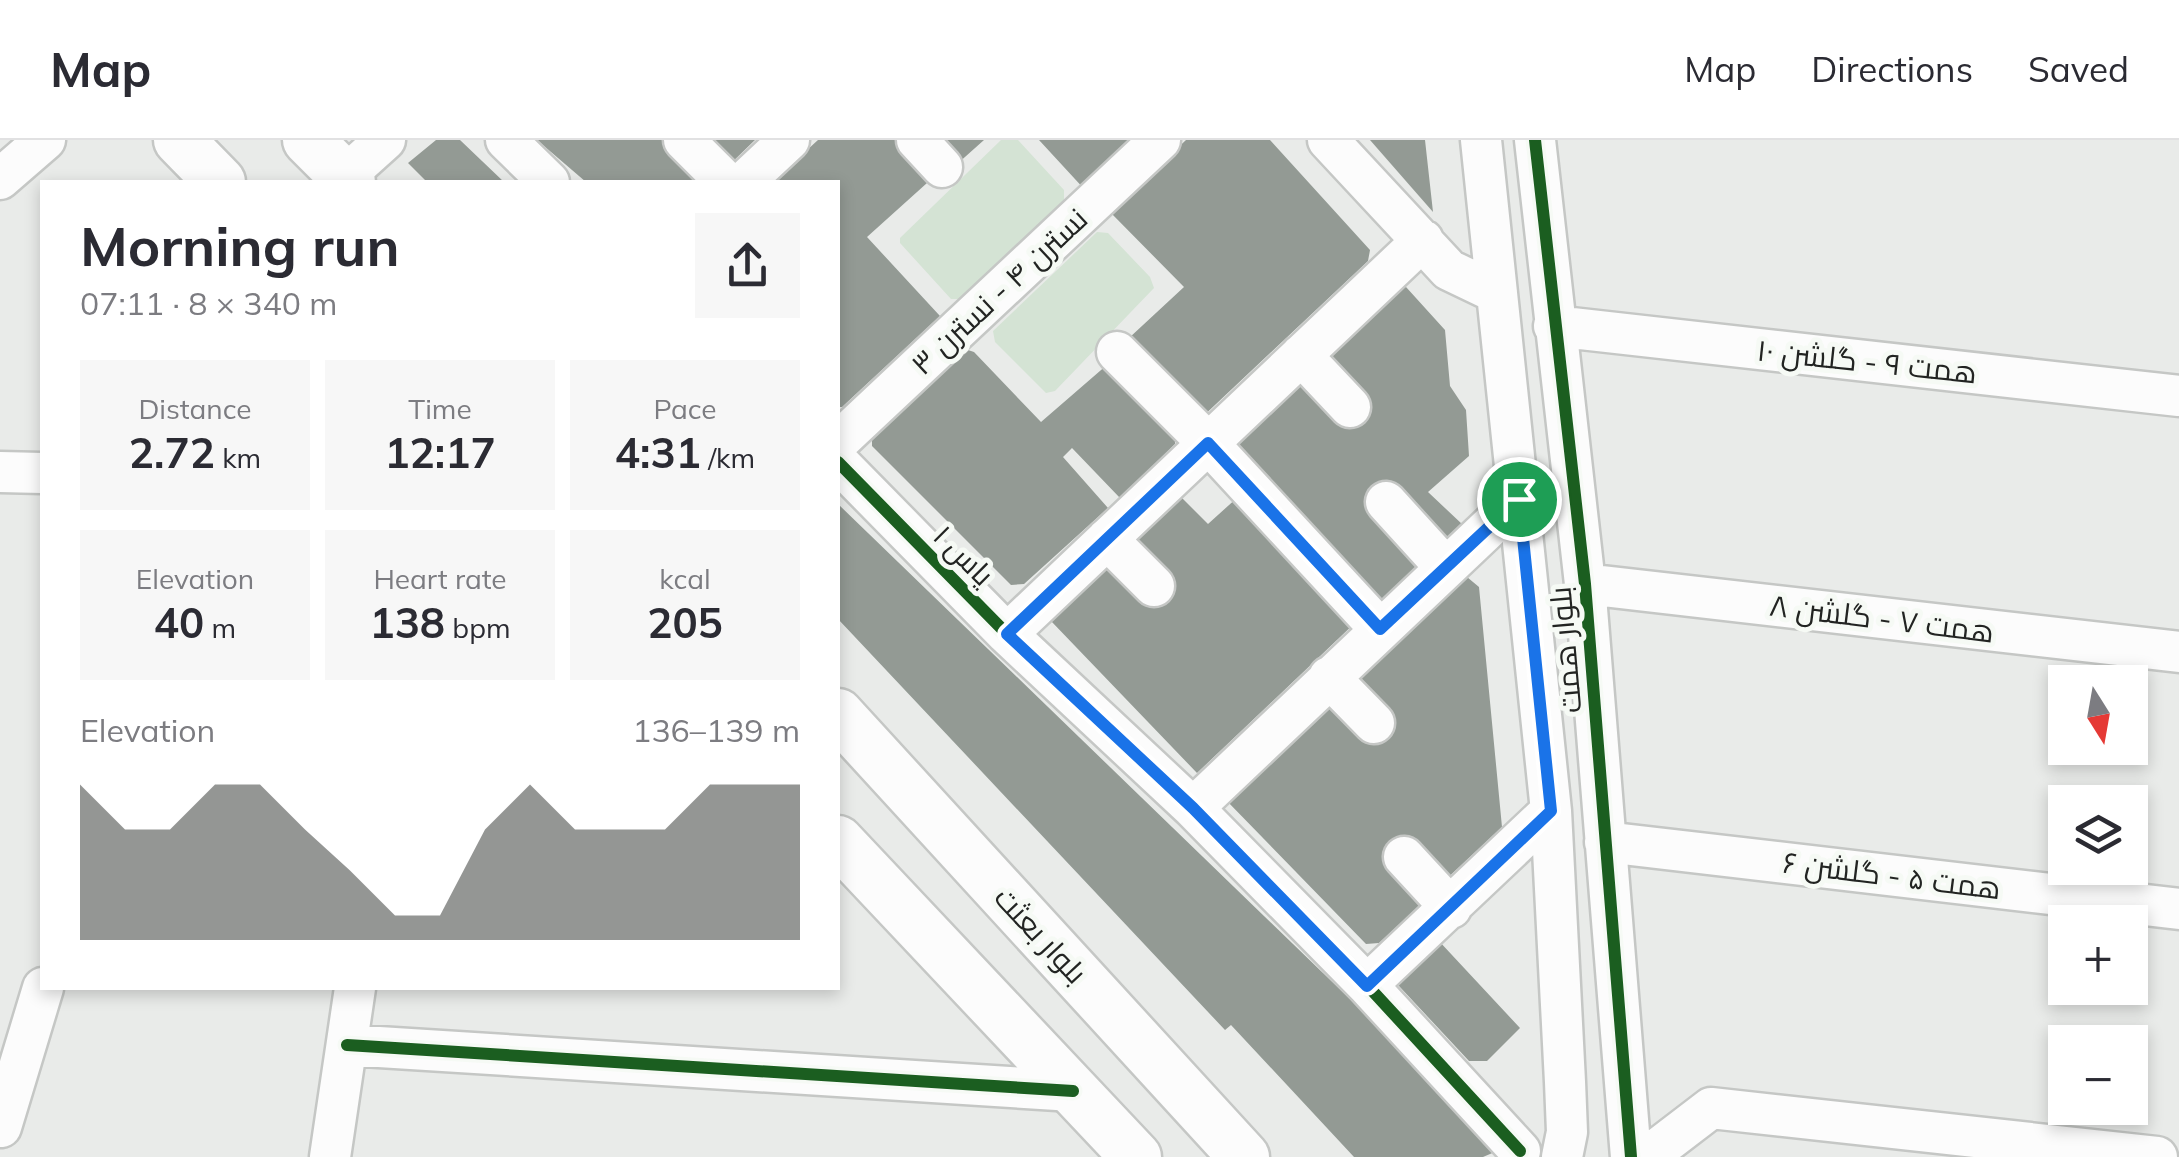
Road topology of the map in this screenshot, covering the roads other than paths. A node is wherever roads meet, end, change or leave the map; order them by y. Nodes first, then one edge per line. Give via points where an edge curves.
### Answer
1 (45, 140) edge
2 (179, 140) edge
3 (308, 140) edge
4 (385, 140) edge
5 (506, 140) edge
6 (684, 140) edge
7 (789, 140) edge
8 (1160, 140) edge
9 (1328, 140) edge
10 (1481, 140) edge
11 (1535, 140) edge
12 (348, 179) edge
13 (0, 180) edge
14 (218, 180) edge
15 (547, 180) edge
16 (724, 180) edge
17 (746, 180) edge
18 (1423, 240) junction
19 (1497, 293) junction
20 (1554, 326) junction
21 (1116, 352) dead end
22 (1301, 355) junction
23 (2179, 396) edge
24 (1350, 407) dead end
25 (840, 440) edge
26 (1208, 443) junction
27 (840, 464) edge
28 (0, 472) edge
29 (40, 473) edge
30 (1519, 499) junction
31 (1386, 502) dead end
32 (1107, 539) junction
33 (1446, 568) junction
34 (1585, 584) junction
35 (1154, 586) dead end
36 (1380, 629) junction
37 (1007, 634) junction
38 (2179, 652) edge
39 (1329, 677) junction
40 (840, 716) edge
41 (1374, 724) dead end
42 (1193, 808) junction
43 (1551, 811) junction
44 (840, 842) edge
45 (1606, 842) junction
46 (1404, 857) dead end
47 (1450, 908) junction
48 (2179, 908) edge
49 (1367, 986) junction
50 (42, 990) edge
51 (355, 990) edge
52 (346, 1045) junction
53 (1073, 1091) junction
54 (1, 1128) edge
55 (1520, 1150) dead end
56 (330, 1157) edge
57 (1136, 1157) edge
58 (1244, 1157) edge
59 (1562, 1157) edge
60 (1631, 1157) edge
61 (1646, 1157) edge
62 (2157, 1157) edge

1 - 13 street
2 - 14 main road
3 - 12 main road
4 - 12 street
5 - 15 street
6 - 16 street
7 - 17 street
8 - 25 street, نسترن ۴ - نسترن ۳
9 - 18 street
10 - 19 street, بلوار همت
11 - 20 street, بلوار همت
18 - 19 street via 1449,270
18 - 22 street
19 - 30 street, بلوار همت
20 - 23 street, همت ۹ - گلشن ۱۰
20 - 34 street, بلوار همت
21 - 26 street
22 - 24 street
22 - 26 street
26 - 32 street
26 - 36 street
27 - 37 street, یاس ۱
28 - 29 street
30 - 33 street
30 - 43 street, بلوار همت
31 - 33 street
32 - 35 street
32 - 37 street
33 - 36 street
34 - 38 street, همت ۷ - گلشن ۸
34 - 45 street, بلوار همت
36 - 39 street
37 - 42 street, یاس ۱
39 - 41 street
39 - 42 street
40 - 58 main road, بلوار بعثت
42 - 49 street, یاس ۱
43 - 47 street
43 - 59 street, بلوار همت via 1567,1132
44 - 53 main road
45 - 48 street, همت ۵ - گلشن ۶
45 - 60 street, بلوار همت
46 - 47 street
47 - 49 street
49 - 55 street, یاس ۱
50 - 54 street
51 - 52 street
52 - 53 street
52 - 56 street
53 - 57 main road
61 - 62 street via 1711,1108

